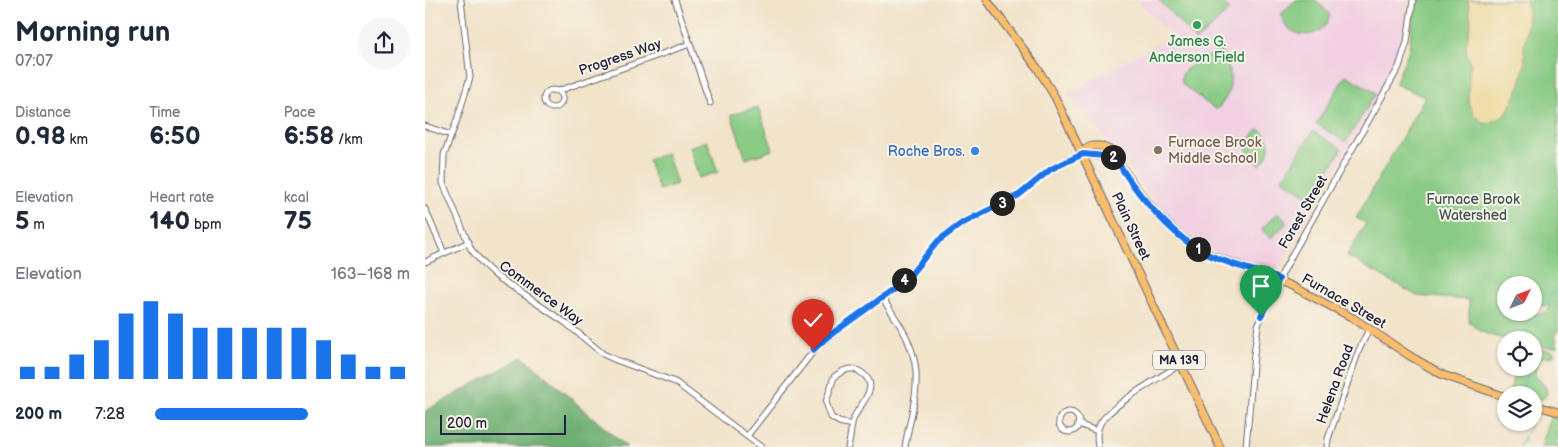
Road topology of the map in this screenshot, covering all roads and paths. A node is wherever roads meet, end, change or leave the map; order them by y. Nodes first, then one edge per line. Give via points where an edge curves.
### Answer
1 (461, 0) edge
2 (675, 0) edge
3 (987, 0) edge
4 (1413, 0) edge
5 (690, 44) junction
6 (558, 91) dead end
7 (710, 103) dead end
8 (425, 126) edge
9 (451, 135) junction
10 (1083, 154) junction
11 (425, 209) edge
12 (469, 242) junction
13 (444, 253) junction
14 (425, 262) edge
15 (1279, 279) junction
16 (882, 298) junction
17 (1369, 329) junction
18 (1181, 364) junction
19 (1497, 393) edge
20 (1542, 407) edge
21 (1558, 412) edge
22 (1079, 424) dead end
23 (852, 425) junction
24 (1097, 431) junction
25 (747, 436) junction
26 (761, 447) edge
27 (848, 447) edge
28 (905, 447) edge
29 (1098, 447) edge
30 (1219, 447) edge
31 (1246, 447) edge
32 (1327, 447) edge

1 - 9 street, Commerce Way via 470,76
2 - 5 street
3 - 10 main road, Plain Street / MA 139 via 1046,82
4 - 15 street, Forest Street via 1407,42 1399,67
5 - 6 street, Progress Way
5 - 7 street
8 - 9 street
9 - 12 street, Commerce Way via 444,155 443,183
10 - 15 main road, Furnace Street via 1088,148 1101,146 1109,150 1150,206 1186,241 1209,255
10 - 16 street via 1051,169 1019,195 952,230 904,281
10 - 18 main road, Plain Street / MA 139
11 - 13 street
12 - 13 street
12 - 25 street, Commerce Way via 483,264 496,276 560,319 603,354 675,382
13 - 14 street
15 - 17 main road, Furnace Street
15 - 31 street, Forest Street via 1263,310 1257,333
16 - 25 street via 819,344
16 - 28 street via 906,335 914,356 916,388
17 - 19 main road, Furnace Street via 1443,375
17 - 32 street, Helena Road
18 - 24 street via 1118,406 1103,419
18 - 30 main road, Plain Street / MA 139
20 - 21 main road
22 - 24 street
23 - 23 street via 831,417 826,402 834,377 847,369 864,374 869,381 870,392
23 - 27 street
24 - 29 street
25 - 26 street, Commerce Way

